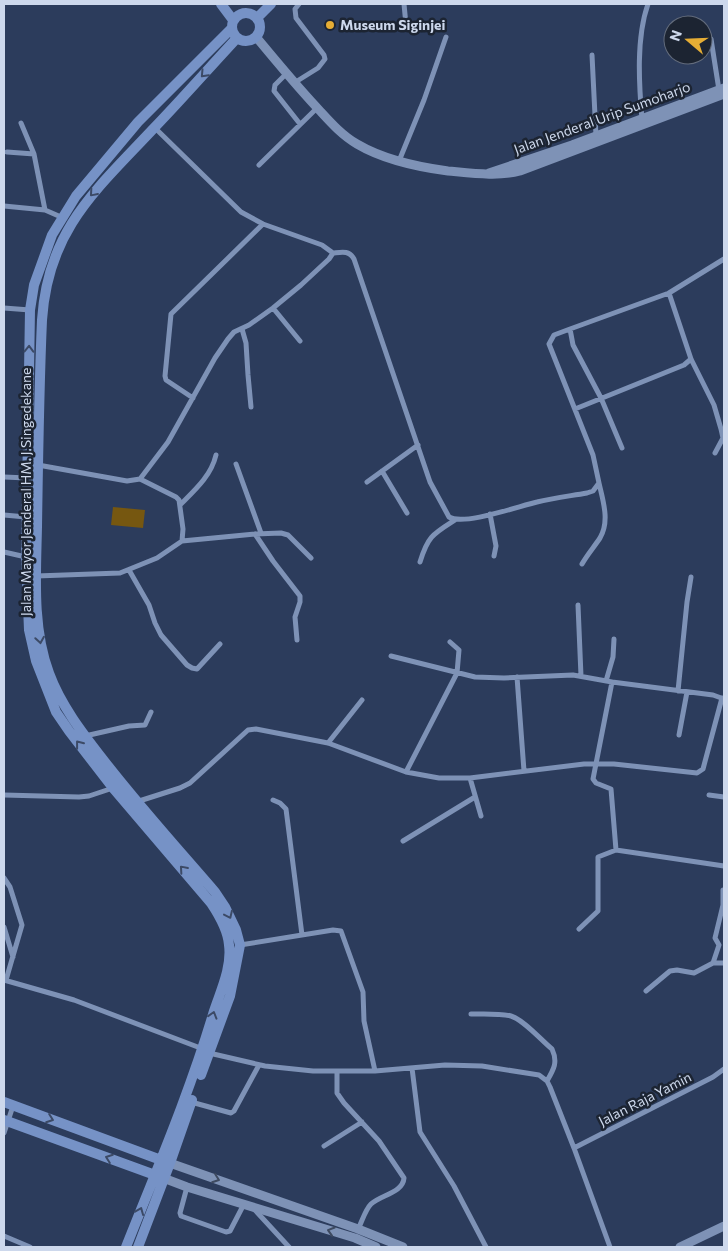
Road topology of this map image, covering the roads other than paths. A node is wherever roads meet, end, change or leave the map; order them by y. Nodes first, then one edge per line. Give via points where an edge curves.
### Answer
1 (221, 4) edge
2 (241, 4) edge
3 (271, 4) edge
4 (300, 4) edge
5 (404, 4) edge
6 (648, 4) edge
7 (252, 16) junction
8 (232, 24) junction
9 (406, 25) dead end
10 (256, 36) junction
11 (446, 37) dead end
12 (237, 38) junction
13 (713, 48) edge
14 (592, 54) dead end
15 (286, 74) junction
16 (294, 83) junction
17 (722, 91) edge
18 (317, 108) junction
19 (21, 123) dead end
20 (642, 123) junction
21 (300, 124) junction
22 (155, 128) junction
23 (597, 139) junction
24 (7, 152) dead end
25 (34, 154) junction
26 (399, 161) junction
27 (259, 165) dead end
28 (4, 206) edge
29 (45, 210) junction
30 (62, 217) junction
31 (262, 224) junction
32 (332, 254) junction
33 (724, 259) edge
34 (669, 293) junction
35 (4, 308) edge
36 (273, 308) junction
37 (30, 310) junction
38 (242, 329) junction
39 (570, 329) junction
40 (300, 341) dead end
41 (691, 359) junction
42 (28, 393) junction
43 (39, 393) junction
44 (193, 398) junction
45 (601, 398) junction
46 (252, 407) dead end
47 (575, 409) junction
48 (28, 411) junction
49 (39, 411) junction
50 (418, 445) junction
51 (622, 448) dead end
52 (715, 453) dead end
53 (216, 455) dead end
54 (236, 464) dead end
55 (38, 465) junction
56 (382, 472) junction
57 (4, 477) edge
58 (27, 478) junction
59 (140, 479) junction
60 (366, 482) dead end
61 (598, 483) junction
62 (180, 505) junction
63 (407, 513) dead end
64 (490, 514) junction
65 (4, 515) edge
66 (27, 517) junction
67 (455, 520) junction
68 (258, 533) junction
69 (182, 541) junction
70 (4, 552) edge
71 (494, 556) dead end
72 (26, 557) junction
73 (311, 558) dead end
74 (420, 562) dead end
75 (582, 564) dead end
76 (129, 570) junction
77 (36, 576) junction
78 (691, 577) dead end
79 (578, 604) dead end
80 (614, 638) dead end
81 (297, 640) dead end
82 (450, 642) dead end
83 (220, 644) dead end
84 (390, 656) dead end
85 (457, 673) junction
86 (581, 676) junction
87 (517, 677) junction
88 (609, 681) junction
89 (678, 691) junction
90 (687, 692) junction
91 (723, 698) edge
92 (362, 700) dead end
93 (151, 712) dead end
94 (679, 735) dead end
95 (84, 736) junction
96 (328, 743) junction
97 (595, 764) junction
98 (524, 771) junction
99 (406, 772) junction
100 (470, 778) junction
101 (113, 788) junction
102 (4, 795) edge
103 (709, 795) dead end
104 (475, 796) junction
105 (724, 797) edge
106 (272, 800) dead end
107 (136, 802) junction
108 (481, 816) dead end
109 (403, 841) dead end
110 (616, 850) junction
111 (724, 866) edge
112 (4, 878) edge
113 (723, 890) dead end
114 (4, 927) edge
115 (579, 930) dead end
116 (302, 935) junction
117 (240, 946) junction
118 (13, 958) junction
119 (713, 963) junction
120 (724, 963) edge
121 (5, 980) edge
122 (646, 991) dead end
123 (471, 1014) dead end
124 (206, 1051) junction
125 (258, 1065) junction
126 (412, 1068) junction
127 (724, 1069) edge
128 (375, 1071) junction
129 (337, 1072) junction
130 (547, 1081) junction
131 (191, 1102) junction
132 (8, 1104) edge
133 (6, 1121) edge
134 (362, 1122) junction
135 (4, 1133) edge
136 (324, 1146) dead end
137 (574, 1148) junction
138 (166, 1161) junction
139 (159, 1177) junction
140 (187, 1187) junction
141 (249, 1206) junction
142 (724, 1226) edge
143 (358, 1230) junction
144 (4, 1236) edge
145 (390, 1245) edge
146 (30, 1247) edge
147 (126, 1247) edge
148 (138, 1247) edge
149 (289, 1247) edge
150 (376, 1247) edge
151 (403, 1247) edge
152 (486, 1247) edge
153 (610, 1247) edge
154 (680, 1247) edge

1 - 8 main road
2 - 7 main road
3 - 7 main road
4 - 16 street via 295,9 296,18 325,57 321,65
5 - 9 street
6 - 20 street via 642,27
7 - 8 main road via 240,14
7 - 10 main road via 260,29
8 - 12 main road
8 - 30 main road, Jalan Mayor Jenderal HM. J.Singedekane via 133,129 86,183
10 - 12 main road via 247,41
10 - 15 street, Jalan Jenderal Urip Sumoharjo
11 - 26 street
12 -> 22 main road, Jalan Mayor Jenderal HM. J.Singedekane
13 - 17 street
14 - 23 street
15 - 16 street, Jalan Jenderal Urip Sumoharjo
15 - 21 street via 275,85 274,91
16 - 18 street, Jalan Jenderal Urip Sumoharjo
17 - 20 street, Jalan Jenderal Urip Sumoharjo
18 - 21 street
18 - 26 street, Jalan Jenderal Urip Sumoharjo via 358,145
19 - 25 street
20 - 23 street, Jalan Jenderal Urip Sumoharjo
21 - 27 street
22 - 31 street via 235,208
22 -> 43 main road, Jalan Mayor Jenderal HM. J.Singedekane via 82,206 56,252 43,299
23 - 26 street, Jalan Jenderal Urip Sumoharjo via 510,174 440,169
24 - 25 street
25 - 29 street
28 - 29 street
29 - 30 street
30 - 37 main road, Jalan Mayor Jenderal HM. J.Singedekane via 41,262
31 - 32 street via 322,245
31 - 44 street via 171,314 166,380
32 - 36 street via 302,285
32 - 50 street via 349,253 354,259
33 - 34 street
34 - 39 street
34 - 41 street
35 - 37 street
36 - 38 street
36 - 40 street
42 -> 37 main road, Jalan Mayor Jenderal HM. J.Singedekane
38 - 44 street via 234,332 223,345
38 - 46 street
39 - 45 street via 573,345
39 - 47 street via 554,335 549,344
41 - 45 street via 684,365
41 - 52 street via 714,405 721,430 723,438
42 - 43 main road
42 - 48 main road, Jalan Mayor Jenderal HM. J.Singedekane
43 - 49 main road, Jalan Mayor Jenderal HM. J.Singedekane
44 - 59 street via 168,442
45 - 47 street
45 - 51 street
47 - 61 street via 593,455
48 - 49 main road
48 - 58 main road, Jalan Mayor Jenderal HM. J.Singedekane
49 - 55 main road, Jalan Mayor Jenderal HM. J.Singedekane
50 - 56 street
50 - 67 street via 430,482 449,517
53 - 62 street via 205,479
54 - 68 street
55 - 59 street via 127,481
55 - 77 main road, Jalan Mayor Jenderal HM. J.Singedekane
56 - 60 street
56 - 63 street
57 - 58 street
58 - 66 main road, Jalan Mayor Jenderal HM. J.Singedekane
59 - 62 street via 176,497
61 - 64 street via 594,491
61 - 75 street via 606,515 604,526 600,538
62 - 69 street
64 - 67 street
64 - 71 street via 496,546
65 - 66 street
66 - 72 main road, Jalan Mayor Jenderal HM. J.Singedekane
67 - 74 street via 432,536 425,545
68 - 69 street
68 - 73 street via 288,534
68 - 81 street via 273,561 300,596 295,617
69 - 76 street via 157,558
70 - 72 street
101 -> 72 main road, Jalan Mayor Jenderal HM. J.Singedekane via 56,712 41,677 31,646
76 - 77 street via 111,574
76 - 83 street via 161,635 187,665 197,669
77 -> 95 main road, Jalan Mayor Jenderal HM. J.Singedekane via 42,652 61,699
78 - 89 street
79 - 86 street
80 - 88 street
82 - 85 street via 460,650
84 - 85 street
85 - 87 street via 475,677
85 - 99 street
86 - 87 street
86 - 88 street
87 - 98 street
88 - 89 street
88 - 97 street
89 - 90 street
90 - 91 street
90 - 94 street
91 - 97 street via 700,773
92 - 96 street
93 - 95 street via 145,725
95 - 107 main road, Jalan Mayor Jenderal HM. J.Singedekane
96 - 99 street
96 - 107 street via 248,730 190,783
97 - 98 street
97 - 110 street via 594,781 612,790
98 - 100 street
99 - 100 street via 439,778
100 - 104 street
101 - 102 street via 79,797
124 -> 101 main road, Jalan Mayor Jenderal HM. J.Singedekane via 230,958 228,939 211,903
103 - 105 street
104 - 108 street
104 - 109 street
106 - 116 street via 286,810
107 -> 117 main road, Jalan Mayor Jenderal HM. J.Singedekane via 215,892 236,930
110 - 111 street
110 - 115 street via 598,857 598,910
112 - 118 street via 22,925
113 - 119 street via 715,938 719,946
114 - 118 street
116 - 117 street
116 - 128 street via 341,931 363,992 364,1021
117 - 124 main road, Jalan Mayor Jenderal HM. J.Singedekane via 230,996
118 - 121 street
119 - 120 street
119 - 122 street via 694,973 670,971
121 - 124 street via 74,1000
123 - 130 street via 512,1017 552,1049 556,1064
124 - 125 street
124 - 131 main road, Jalan Mayor Jenderal HM. J.Singedekane
124 - 138 main road, Jalan Mayor Jenderal HM. J.Singedekane
125 - 129 street
125 - 131 street via 231,1113
126 - 128 street
126 - 130 street via 482,1066 534,1073
126 - 152 street via 420,1132
127 - 137 street, Jalan Raja Yamin
128 - 129 street
129 - 134 street via 337,1093
130 - 137 street
131 - 138 main road, Jalan Mayor Jenderal HM. J.Singedekane
132 - 133 street
132 -> 138 main road
133 - 135 street
139 -> 133 main road
134 - 136 street
134 - 143 street via 380,1141 404,1180 400,1187 370,1204
137 - 153 street
138 - 139 main road, Jalan Mayor Jenderal HM. J.Singedekane
138 -> 143 street
139 - 140 street
147 -> 139 main road
139 - 148 main road
140 - 141 street
140 - 141 street via 181,1216 226,1232
141 - 149 street
150 -> 141 street
142 - 154 street
143 - 145 street
144 - 146 street
145 - 151 street

